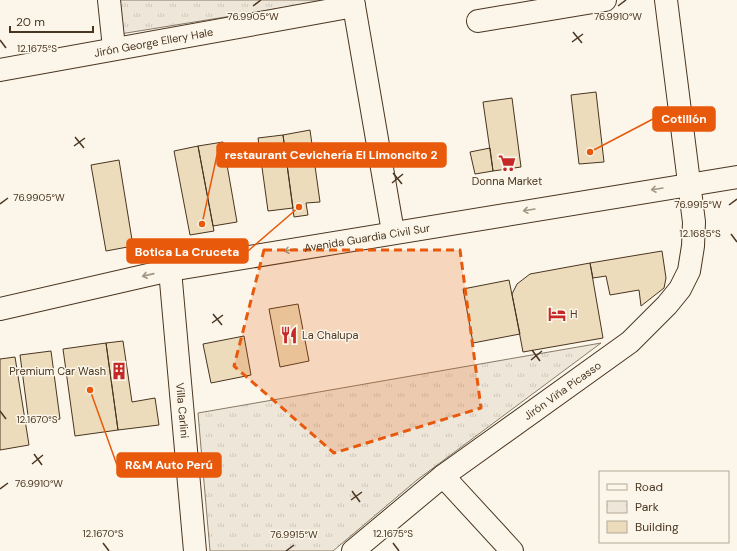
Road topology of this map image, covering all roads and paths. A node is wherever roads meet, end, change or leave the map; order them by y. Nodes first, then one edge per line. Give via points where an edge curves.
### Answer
1 (108, 0) edge
2 (605, 0) edge
3 (666, 0) edge
4 (354, 3) edge
5 (478, 21) dead end
6 (114, 48) junction
7 (0, 70) edge
8 (737, 177) edge
9 (690, 183) junction
10 (393, 232) junction
11 (170, 270) junction
12 (0, 309) edge
13 (443, 476) junction
14 (195, 551) edge
15 (353, 551) edge
16 (512, 551) edge

1 - 6 street
2 - 5 street
3 - 9 street, Jirón Viña Picasso
4 - 6 street, Jirón George Ellery Hale
4 - 10 street
6 - 7 street, Jirón George Ellery Hale
8 - 9 street, Avenida Guardia Civil Sur
9 -> 10 street, Avenida Guardia Civil Sur
9 - 13 street, Jirón Viña Picasso via 694,222 689,270 680,288 667,304 630,342
10 -> 11 street, Avenida Guardia Civil Sur
11 -> 12 street, Avenida Guardia Civil Sur
11 - 14 street, Villa Carlini
13 - 15 street, Jirón Viña Picasso
13 - 16 street

